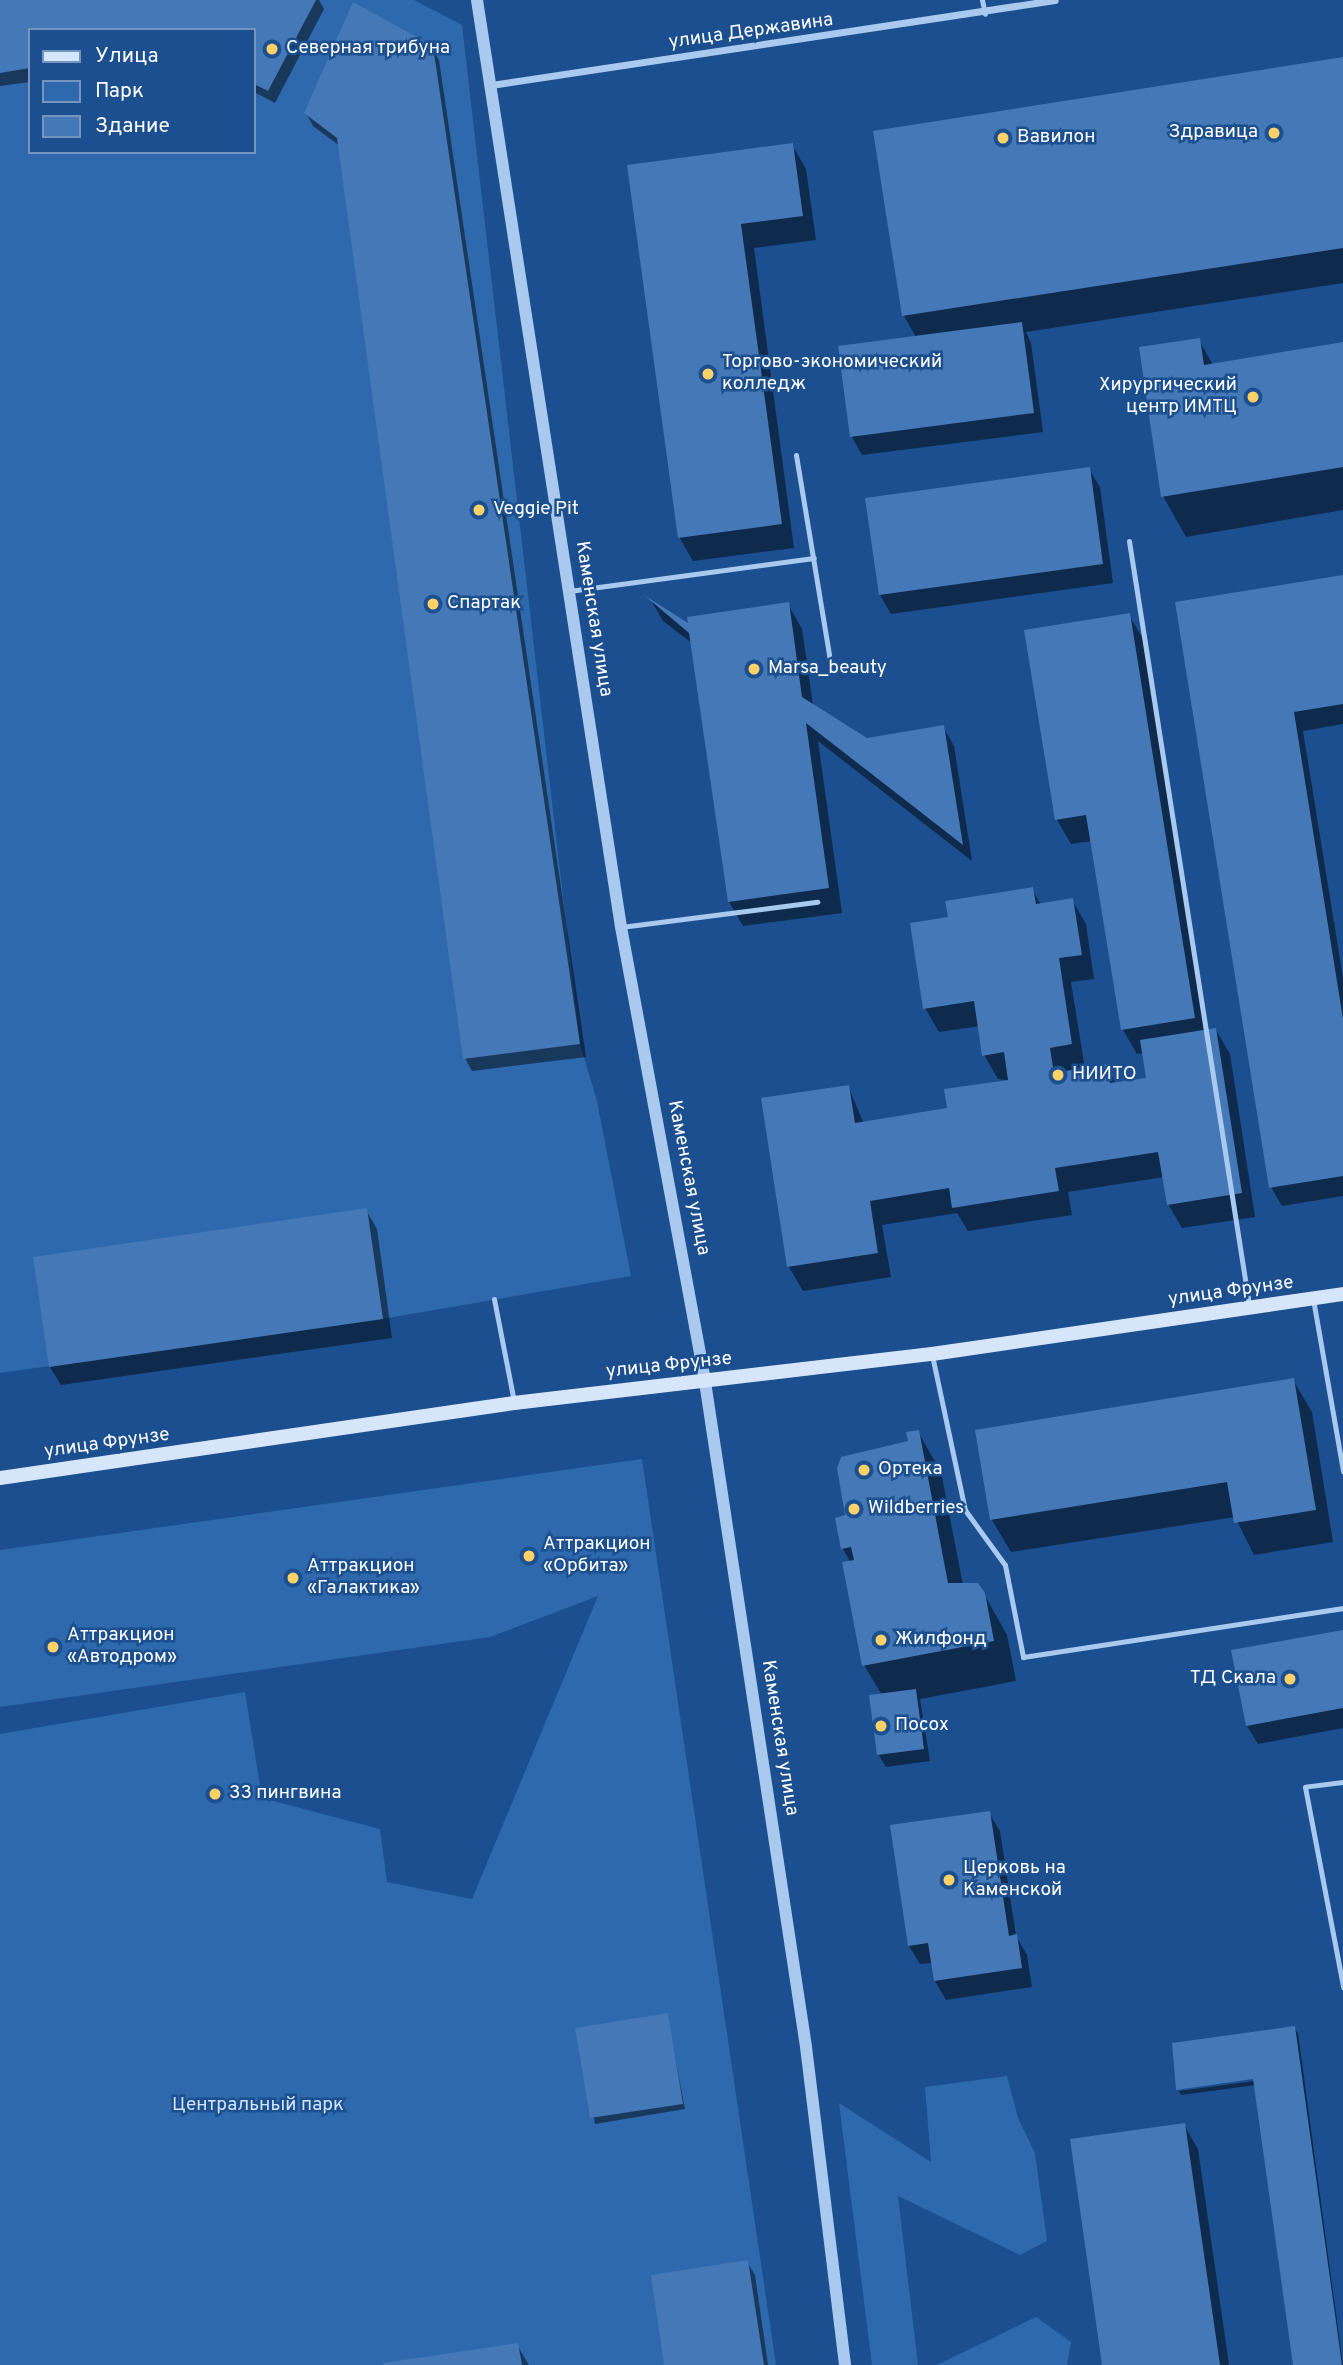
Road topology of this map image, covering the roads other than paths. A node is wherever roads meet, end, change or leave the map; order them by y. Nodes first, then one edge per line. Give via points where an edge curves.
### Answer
1 (477, 0) edge
2 (982, 0) edge
3 (1055, 0) edge
4 (985, 14) junction
5 (492, 85) junction
6 (796, 455) dead end
7 (1129, 541) dead end
8 (814, 558) junction
9 (569, 591) junction
10 (830, 661) dead end
11 (817, 902) dead end
12 (621, 927) junction
13 (1343, 1294) edge
14 (494, 1299) dead end
15 (1313, 1299) junction
16 (1249, 1309) junction
17 (932, 1354) junction
18 (705, 1382) junction
19 (514, 1403) junction
20 (1343, 1471) edge
21 (0, 1478) edge
22 (1343, 1608) edge
23 (1343, 1782) edge
24 (1343, 1987) edge
25 (845, 2365) edge

1 - 5 street, Каменская улица
2 - 4 lane
3 - 4 street, улица Державина
4 - 5 street, улица Державина
5 - 9 street, Каменская улица
6 - 8 lane
7 - 16 lane
8 - 9 lane
8 - 10 lane
9 - 12 street, Каменская улица
11 - 12 lane
12 - 18 street, Каменская улица
13 - 15 main road, улица Фрунзе
14 - 19 lane
15 - 16 main road, улица Фрунзе
15 - 20 lane
16 - 17 main road, улица Фрунзе
17 - 18 main road, улица Фрунзе
17 - 22 lane via 965,1510 1005,1565 1023,1657
18 - 19 main road, улица Фрунзе
18 - 25 street, Каменская улица via 806,2048
19 - 21 main road, улица Фрунзе
23 - 24 lane via 1305,1787

